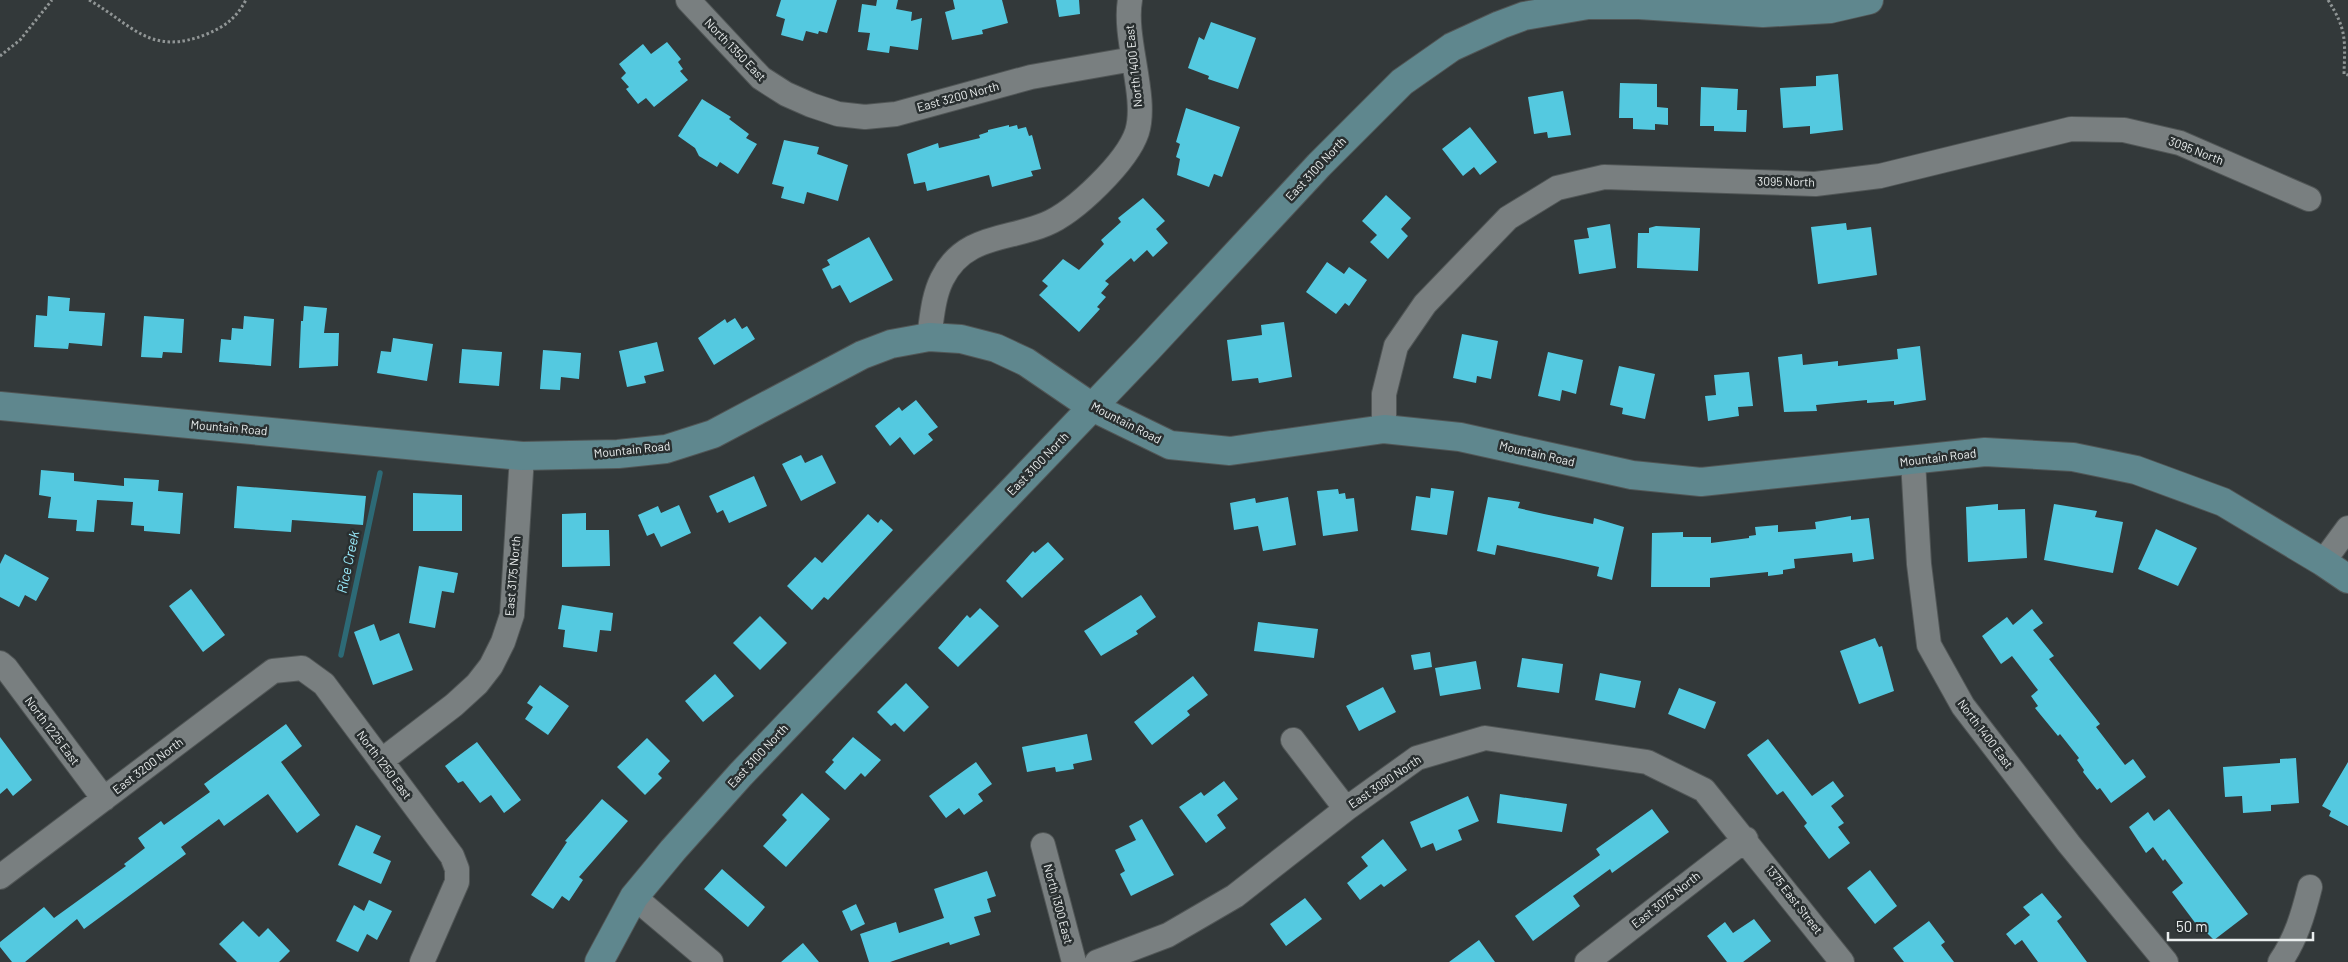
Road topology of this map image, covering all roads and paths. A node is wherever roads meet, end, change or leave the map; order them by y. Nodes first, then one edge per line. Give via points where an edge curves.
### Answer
1 (52, 0) edge
2 (89, 0) edge
3 (246, 0) edge
4 (688, 0) edge
5 (1130, 0) edge
6 (1869, 0) edge
7 (2328, 0) edge
8 (0, 56) edge
9 (1133, 59) junction
10 (2348, 75) edge
11 (786, 94) joint
12 (2309, 199) dead end
13 (929, 337) junction
14 (0, 406) edge
15 (1092, 407) junction
16 (1384, 429) junction
17 (522, 456) junction
18 (1913, 461) junction
19 (2348, 528) edge
20 (2323, 562) junction
21 (2348, 579) edge
22 (0, 663) edge
23 (302, 668) joint
24 (1293, 740) dead end
25 (381, 761) junction
26 (104, 800) junction
27 (1346, 808) junction
28 (1746, 839) junction
29 (1043, 845) dead end
30 (0, 877) edge
31 (2310, 887) dead end
32 (634, 897) junction
33 (422, 962) edge
34 (598, 962) edge
35 (711, 962) edge
36 (1074, 962) edge
37 (1097, 962) edge
38 (1587, 962) edge
39 (1842, 962) edge
40 (2166, 962) edge
41 (2280, 962) edge

1 - 8 path via 20,40
2 - 3 path via 127,28 164,43 191,40 224,26 238,14
4 - 11 street, North 1350 East via 760,78
5 - 9 street, North 1400 East
6 - 15 street, East 3100 North via 1830,9 1763,13 1588,5 1524,16 1476,35 1402,82 1319,165
7 - 10 path via 2345,34 2344,74
9 - 11 street, East 3200 North via 1032,77 896,114 865,117 838,114
9 - 13 street, North 1400 East via 1139,114 1137,132 1112,172 1064,214 1044,225 994,237 972,247 957,260 942,277
12 - 16 street, 3095 North via 2180,143 2124,130 2071,129 1871,177 1816,184 1604,178 1557,188 1508,218 1425,304 1396,346 1384,394
13 - 15 street, Mountain Road via 996,348 1026,362
13 - 17 street, Mountain Road via 891,344 862,355 713,434 666,449 618,454
14 - 17 street, Mountain Road
15 - 16 street, Mountain Road via 1170,446 1230,452
15 - 32 street, East 3100 North via 741,774
16 - 18 street, Mountain Road via 1460,437 1632,475 1702,482
17 - 25 street, East 3175 North via 512,616 503,642 477,684
18 - 20 street, Mountain Road via 1985,452 2073,457 2136,470 2223,502
18 - 40 street, North 1400 East via 1928,645 1962,706
19 - 20 street
20 - 21 street, Mountain Road
22 - 26 street, North 1225 East
23 - 25 street, North 1250 East via 324,684
23 - 26 street, East 3200 North via 273,672
24 - 27 street
25 - 33 street, North 1250 East via 452,856 457,869 457,882
26 - 30 street, East 3200 North
27 - 28 street, East 3090 North via 1417,758 1485,738 1647,762 1704,790
27 - 37 street, East 3090 North via 1235,896 1168,935
28 - 38 street, East 3075 North
28 - 39 street, 1375 East Street
29 - 36 street, North 1300 East
31 - 41 street via 2300,926
32 - 34 street, East 3100 North
32 - 35 street

